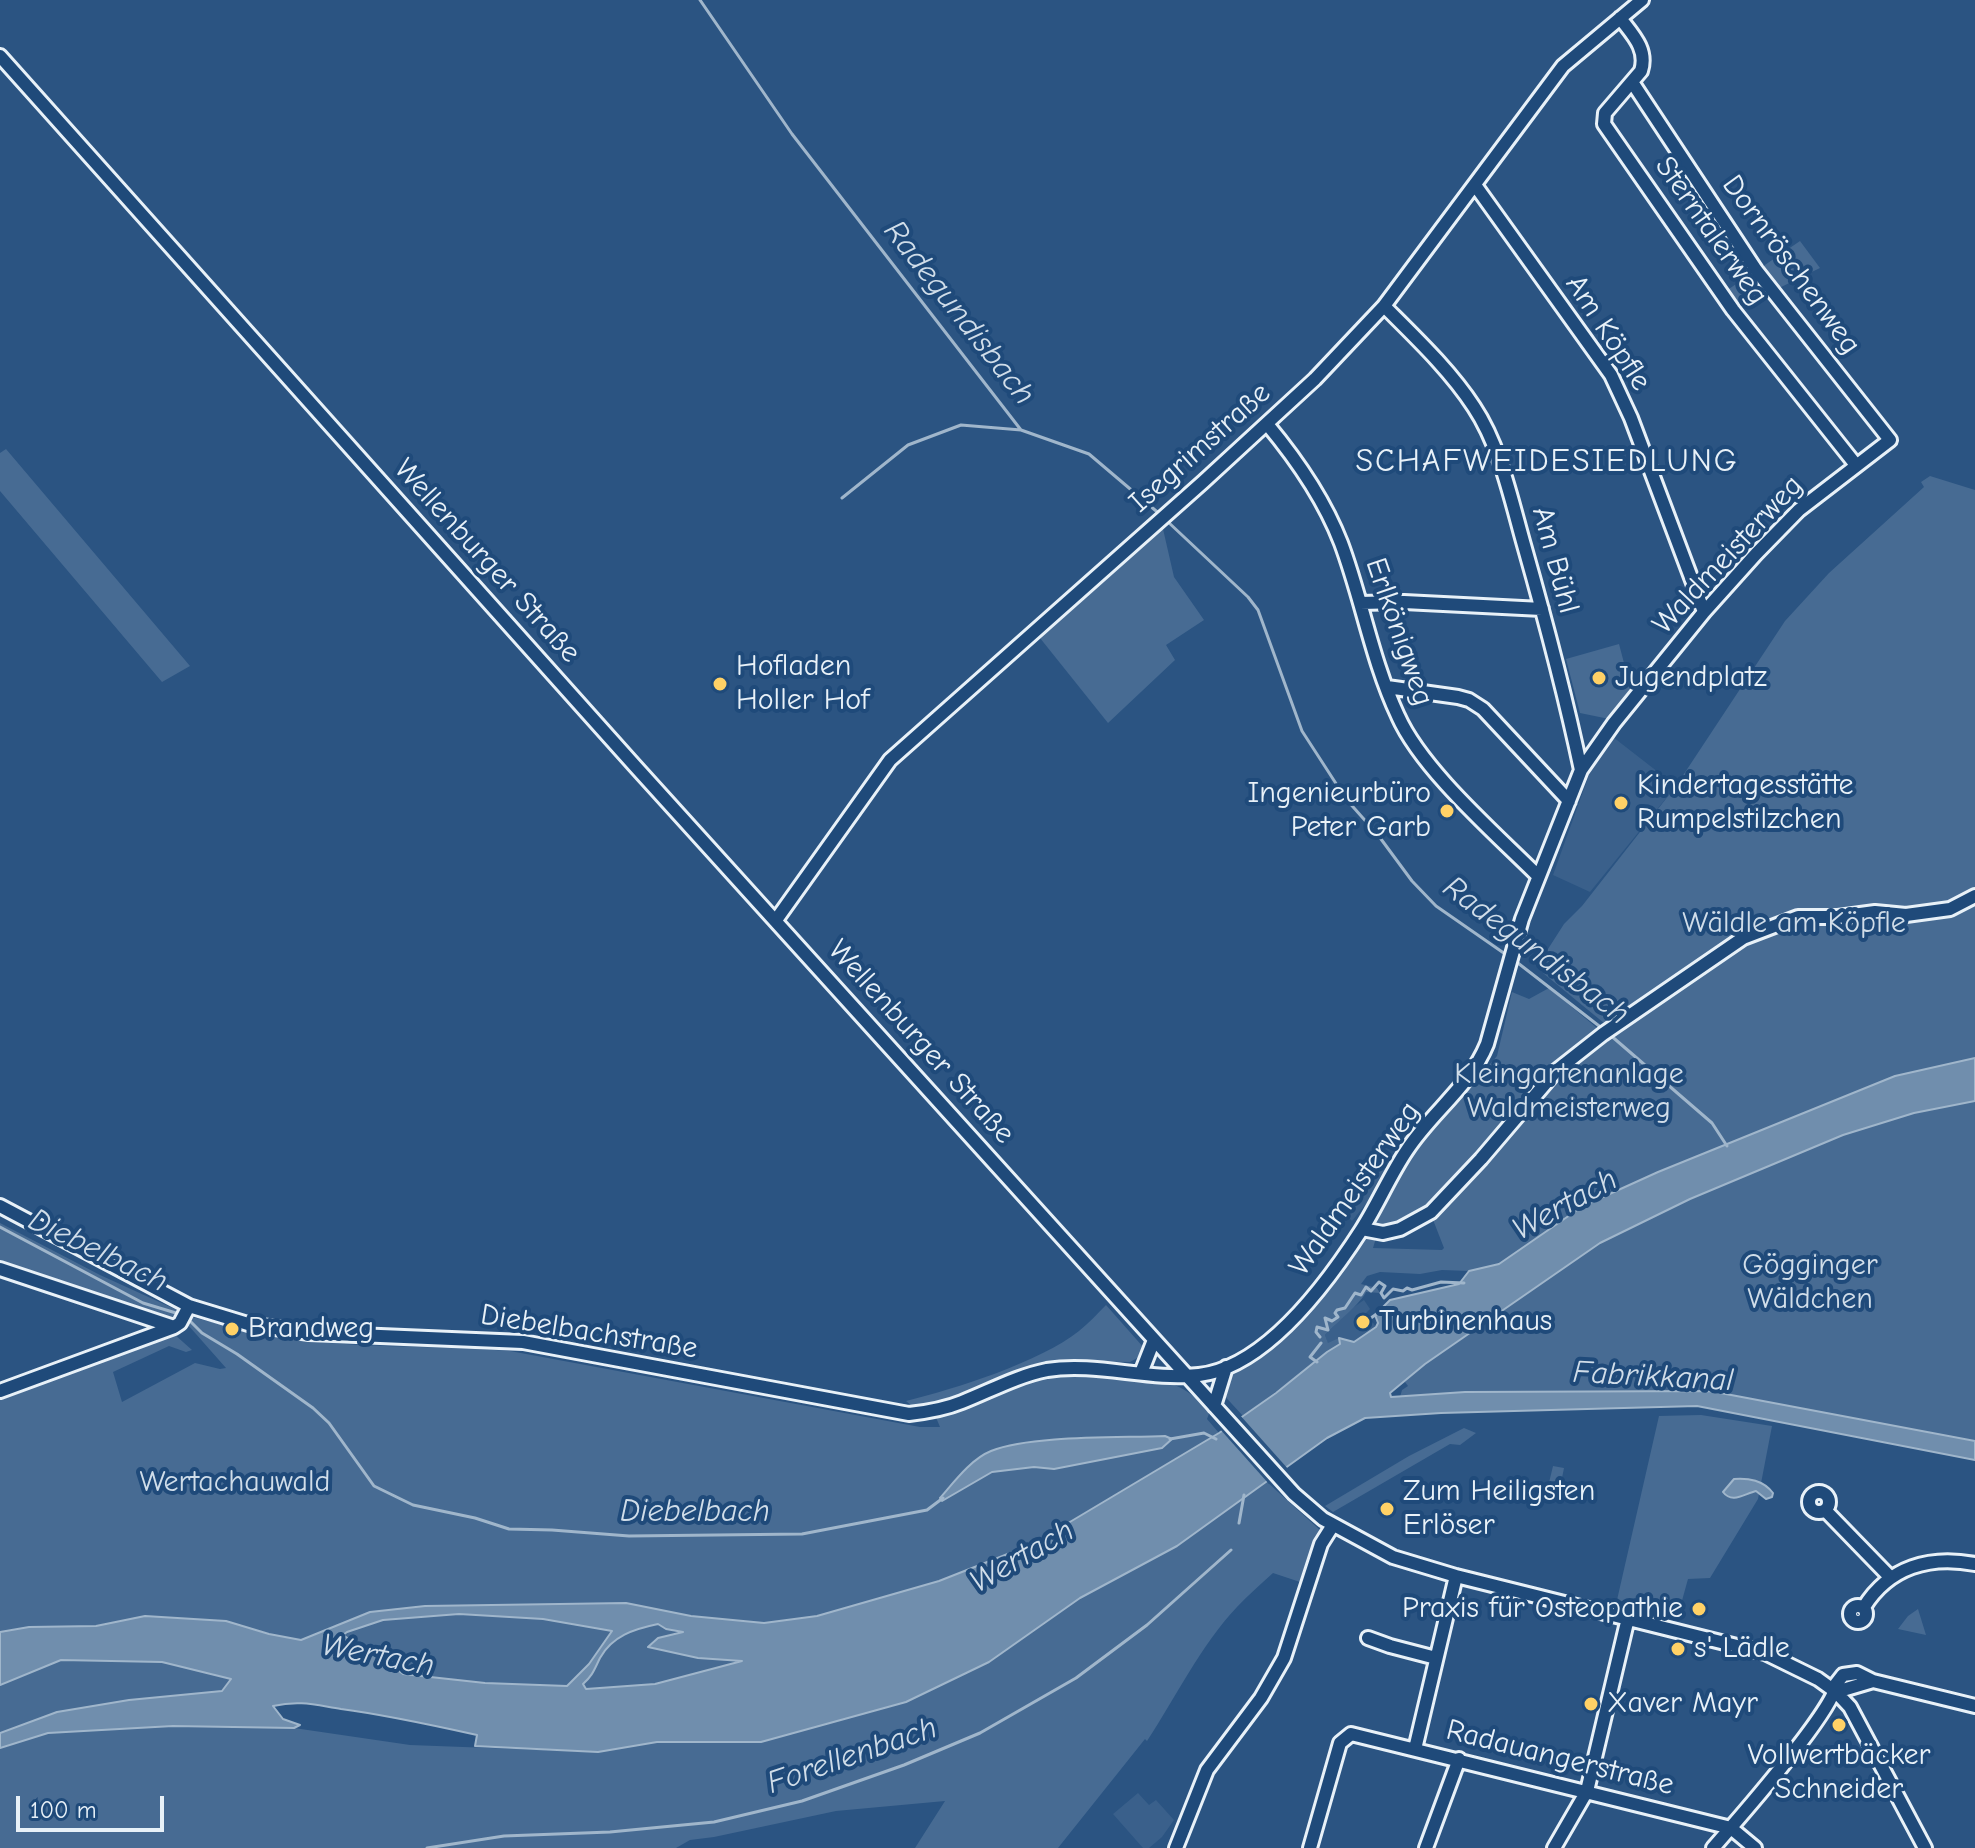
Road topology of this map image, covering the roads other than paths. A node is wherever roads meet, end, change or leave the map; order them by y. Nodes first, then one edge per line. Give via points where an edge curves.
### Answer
1 (1642, 0) edge
2 (1620, 18) junction
3 (0, 56) edge
4 (1632, 82) junction
5 (1475, 185) junction
6 (1384, 306) junction
7 (1267, 424) junction
8 (1856, 465) junction
9 (1360, 603) junction
10 (1542, 609) junction
11 (1704, 612) junction
12 (1387, 687) junction
13 (1581, 770) junction
14 (1569, 801) junction
15 (1538, 876) junction
16 (1975, 896) edge
17 (776, 920) junction
18 (0, 1206) edge
19 (1362, 1229) junction
20 (0, 1269) edge
21 (189, 1306) junction
22 (174, 1327) junction
23 (1154, 1340) junction
24 (1226, 1367) junction
25 (1141, 1373) junction
26 (1187, 1376) junction
27 (0, 1391) edge
28 (1214, 1406) junction
29 (1825, 1510) dead end
30 (1333, 1525) junction
31 (1975, 1564) edge
32 (1456, 1576) junction
33 (1890, 1577) junction
34 (1864, 1607) dead end
35 (1628, 1618) junction
36 (1368, 1638) dead end
37 (1436, 1658) junction
38 (1836, 1692) junction
39 (1975, 1706) edge
40 (1415, 1749) junction
41 (1459, 1759) junction
42 (1587, 1791) junction
43 (1731, 1828) junction
44 (1176, 1848) edge
45 (1310, 1848) edge
46 (1426, 1848) edge
47 (1554, 1848) edge
48 (1713, 1848) edge
49 (1755, 1848) edge
50 (1925, 1848) edge

1 - 2 street, Isegrimstraße
2 - 4 street, Sterntalerweg via 1644,57
2 - 5 street, Isegrimstraße via 1563,66
3 - 17 street, Wellenburger Straße
4 - 8 street, Sterntalerweg via 1605,113 1604,124 1733,310
4 - 8 street, Dornröschenweg via 1756,270 1890,440
5 - 6 street, Isegrimstraße
5 - 11 street, Am Köpfle via 1611,375
6 - 7 street, Isegrimstraße
6 - 10 street, Am Bühl via 1475,407 1487,430
7 - 9 street, Erlkönigweg via 1328,514
7 - 17 street, Isegrimstraße via 890,760
8 - 11 street, Waldmeisterweg via 1799,510
9 - 10 street
9 - 12 street, Erlkönigweg
10 - 13 street, Am Bühl
11 - 13 street, Waldmeisterweg
12 - 14 street via 1469,700
12 - 15 street, Erlkönigweg via 1397,716 1430,765
13 - 14 street, Waldmeisterweg
14 - 15 street, Waldmeisterweg
15 - 19 street, Waldmeisterweg via 1479,1064 1408,1148
16 - 19 street via 1950,909 1906,915 1798,917 1743,938 1556,1071 1431,1212 1400,1229
17 - 23 street, Wellenburger Straße
18 - 21 street, Diebelbachstraße
19 - 24 street, Waldmeisterweg via 1314,1295 1275,1336
20 - 22 street
21 - 22 street
21 - 25 street, Diebelbachstraße via 248,1324 309,1333 523,1342 909,1414 960,1403 1048,1370
22 - 27 street
23 - 25 street
23 - 26 street, Wellenburger Straße
24 - 26 street, Waldmeisterweg
24 - 28 street
25 - 26 street, Diebelbachstraße
26 - 28 street, Wellenburger Straße
28 - 30 street, Wellenburger Straße via 1285,1485
29 - 33 street
30 - 32 street, Wellenburger Straße via 1393,1557
30 - 44 street via 1321,1544 1284,1658 1207,1770
31 - 33 street via 1922,1563
32 - 35 street, Wellenburger Straße
32 - 37 street
33 - 34 street
35 - 38 street, Wellenburger Straße via 1765,1653
35 - 42 street
36 - 37 street
37 - 40 street
38 - 39 street via 1873,1681
38 - 43 street
38 - 50 street, Wellenburger Straße via 1858,1721
40 - 41 street, Radauangerstraße
40 - 45 street, Radauangerstraße via 1357,1734 1346,1736
41 - 42 street, Radauangerstraße
41 - 46 street
42 - 43 street, Radauangerstraße
42 - 47 street
43 - 48 street
43 - 49 street, Radauangerstraße

